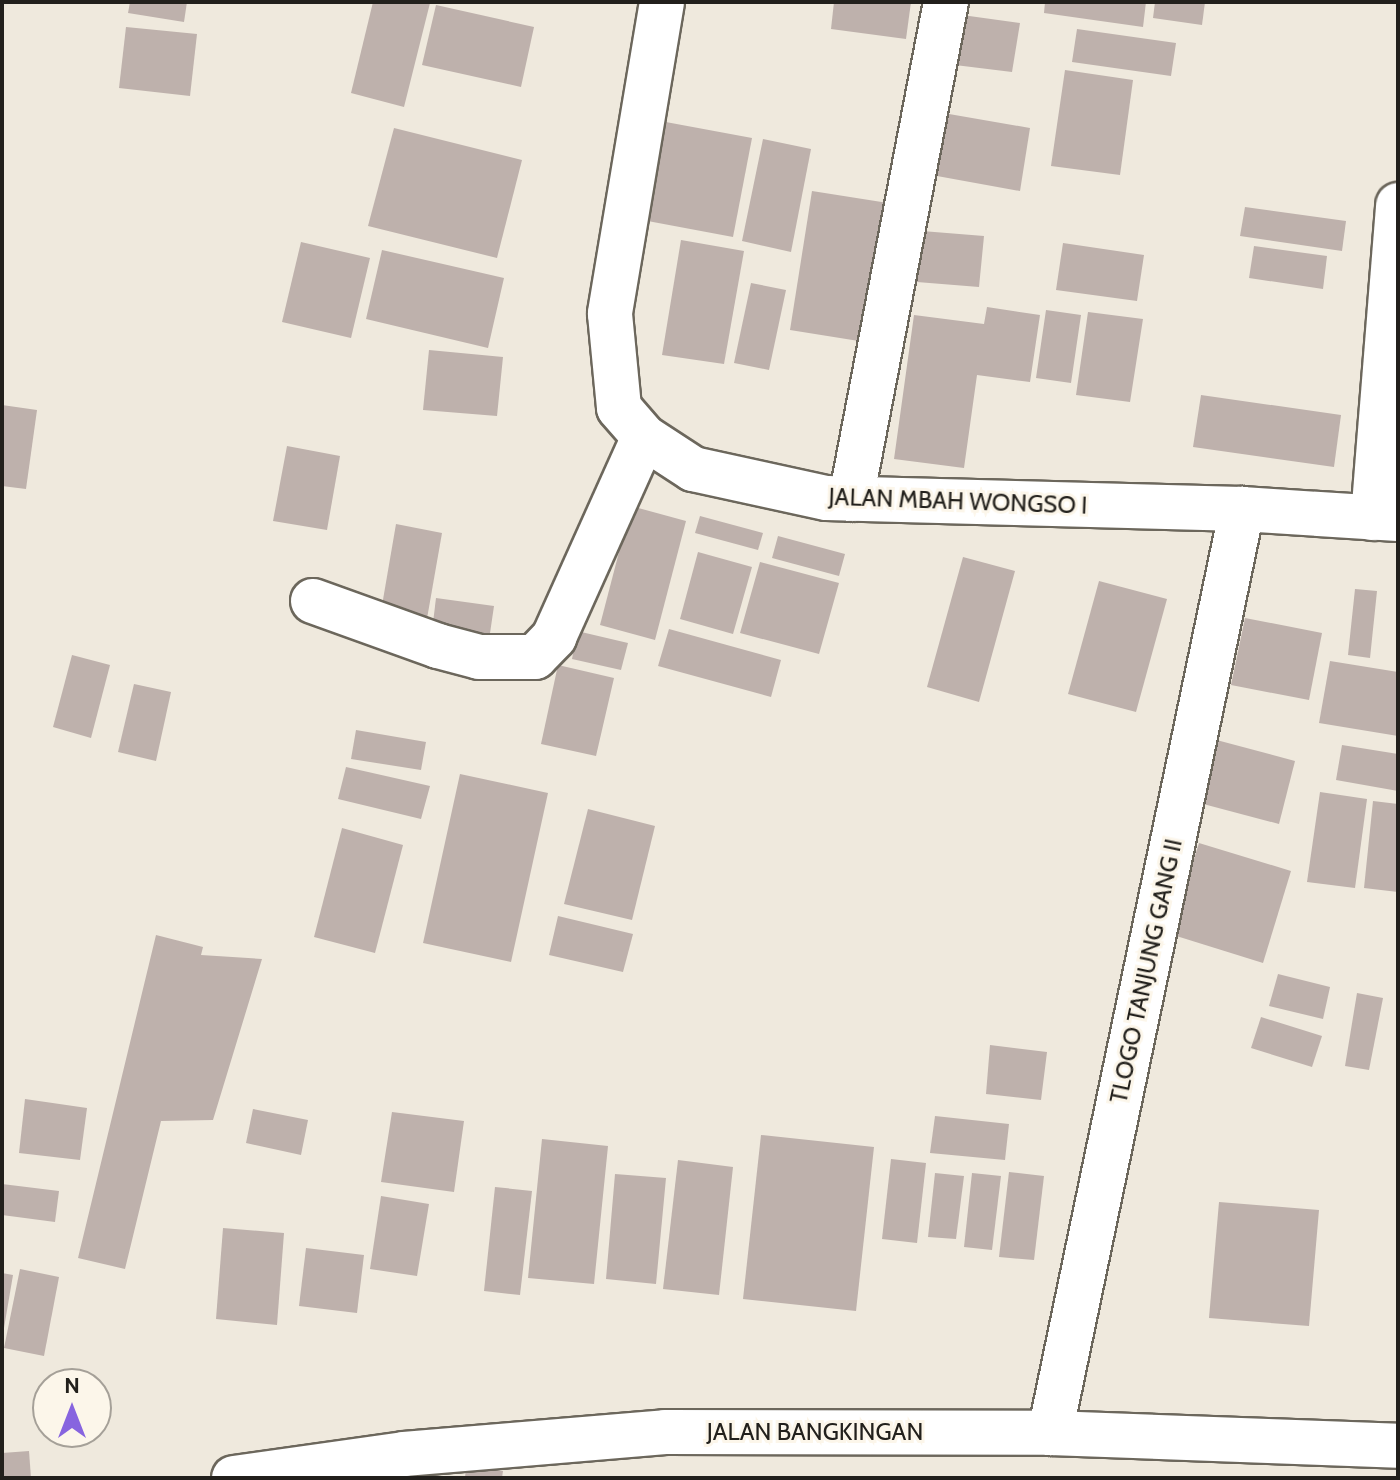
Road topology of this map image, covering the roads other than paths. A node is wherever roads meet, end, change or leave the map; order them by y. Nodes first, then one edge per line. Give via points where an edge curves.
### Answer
1 (662, 2) edge
2 (946, 2) edge
3 (1398, 205) edge
4 (644, 437) junction
5 (851, 499) junction
6 (1242, 509) junction
7 (1386, 518) edge
8 (313, 601) dead end
9 (1050, 1433) junction
10 (1398, 1446) edge
11 (234, 1478) edge

1 - 4 street, JALAN MBAH WONGSO I via 610,314 619,408
2 - 5 street
3 - 7 street
4 - 5 street, JALAN MBAH WONGSO I via 693,469
4 - 8 street via 554,637 535,657 466,653
5 - 6 street, JALAN MBAH WONGSO I
6 - 7 street, JALAN MBAH WONGSO I
6 - 9 street, TLOGO TANJUNG GANG II
9 - 10 street, JALAN BANGKINGAN
9 - 11 street, JALAN BANGKINGAN via 665,1432 404,1454

